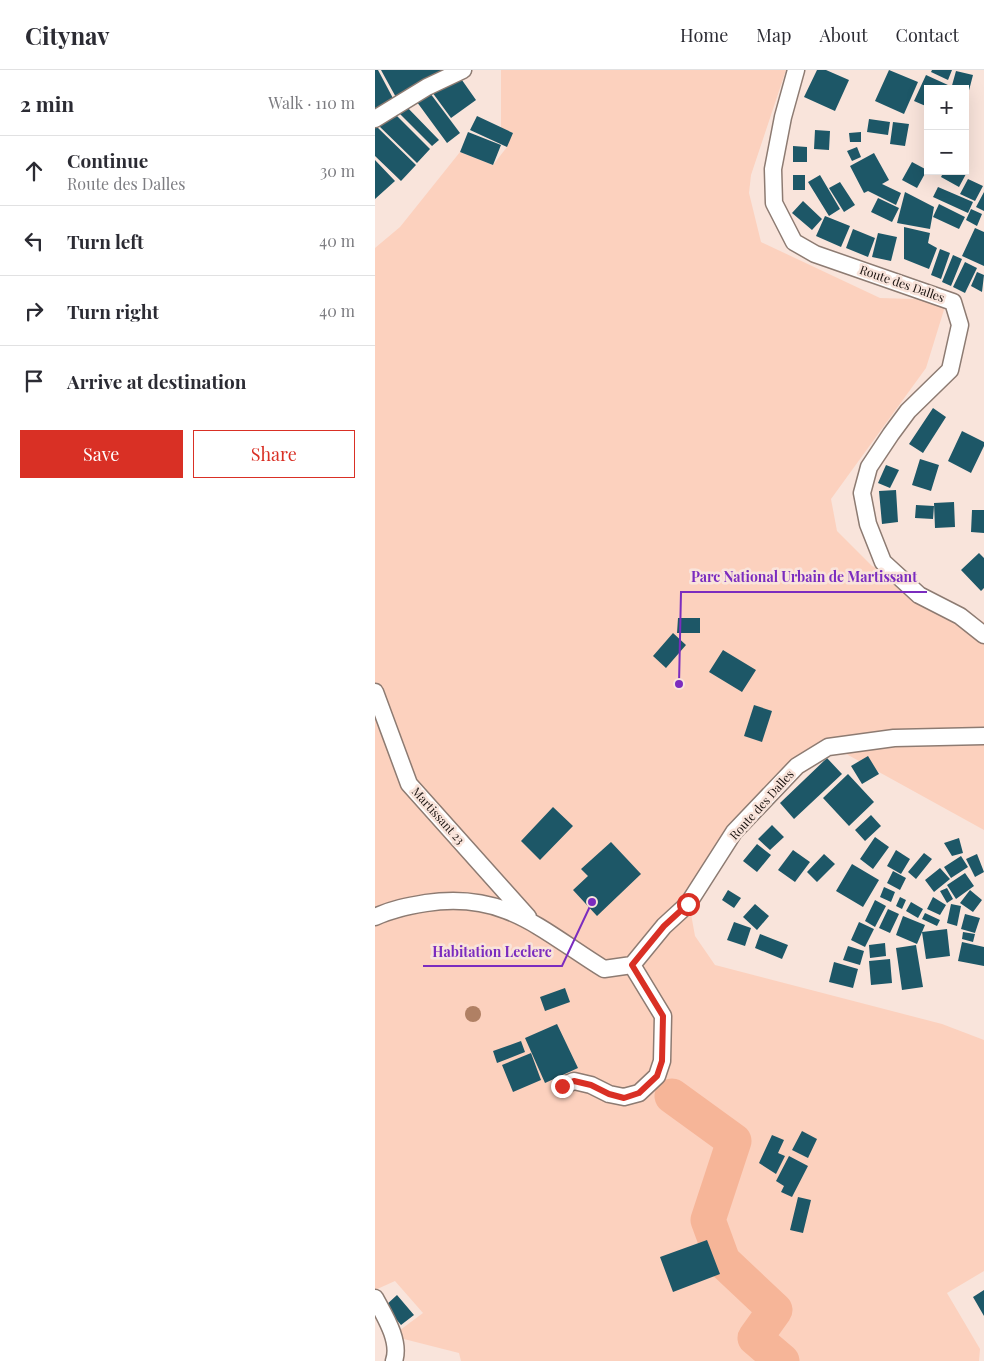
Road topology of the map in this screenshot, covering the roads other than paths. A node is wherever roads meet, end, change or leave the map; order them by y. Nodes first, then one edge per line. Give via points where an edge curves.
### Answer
1 (463, 70) edge
2 (796, 70) edge
3 (375, 119) edge
4 (984, 635) edge
5 (375, 692) edge
6 (984, 736) edge
7 (375, 917) edge
8 (533, 922) junction
9 (632, 965) junction
10 (562, 1086) dead end
11 (375, 1298) edge
12 (394, 1361) edge

1 - 3 street via 427,87
2 - 4 street, Route des Dalles via 773,169 774,203 794,242 815,254 953,302 960,325 950,370 908,411 891,434 869,467 862,493 868,524 883,562 919,595 960,616
5 - 8 street, Martissant 23 via 409,784
6 - 9 street, Route des Dalles via 894,738 828,746 797,766 734,832 688,904 664,926
7 - 8 street via 393,908 451,900 477,901
8 - 9 street via 604,968
9 - 10 street via 663,1016 662,1061 657,1076 639,1093 624,1098 574,1081
11 - 12 street via 389,1326 395,1348

